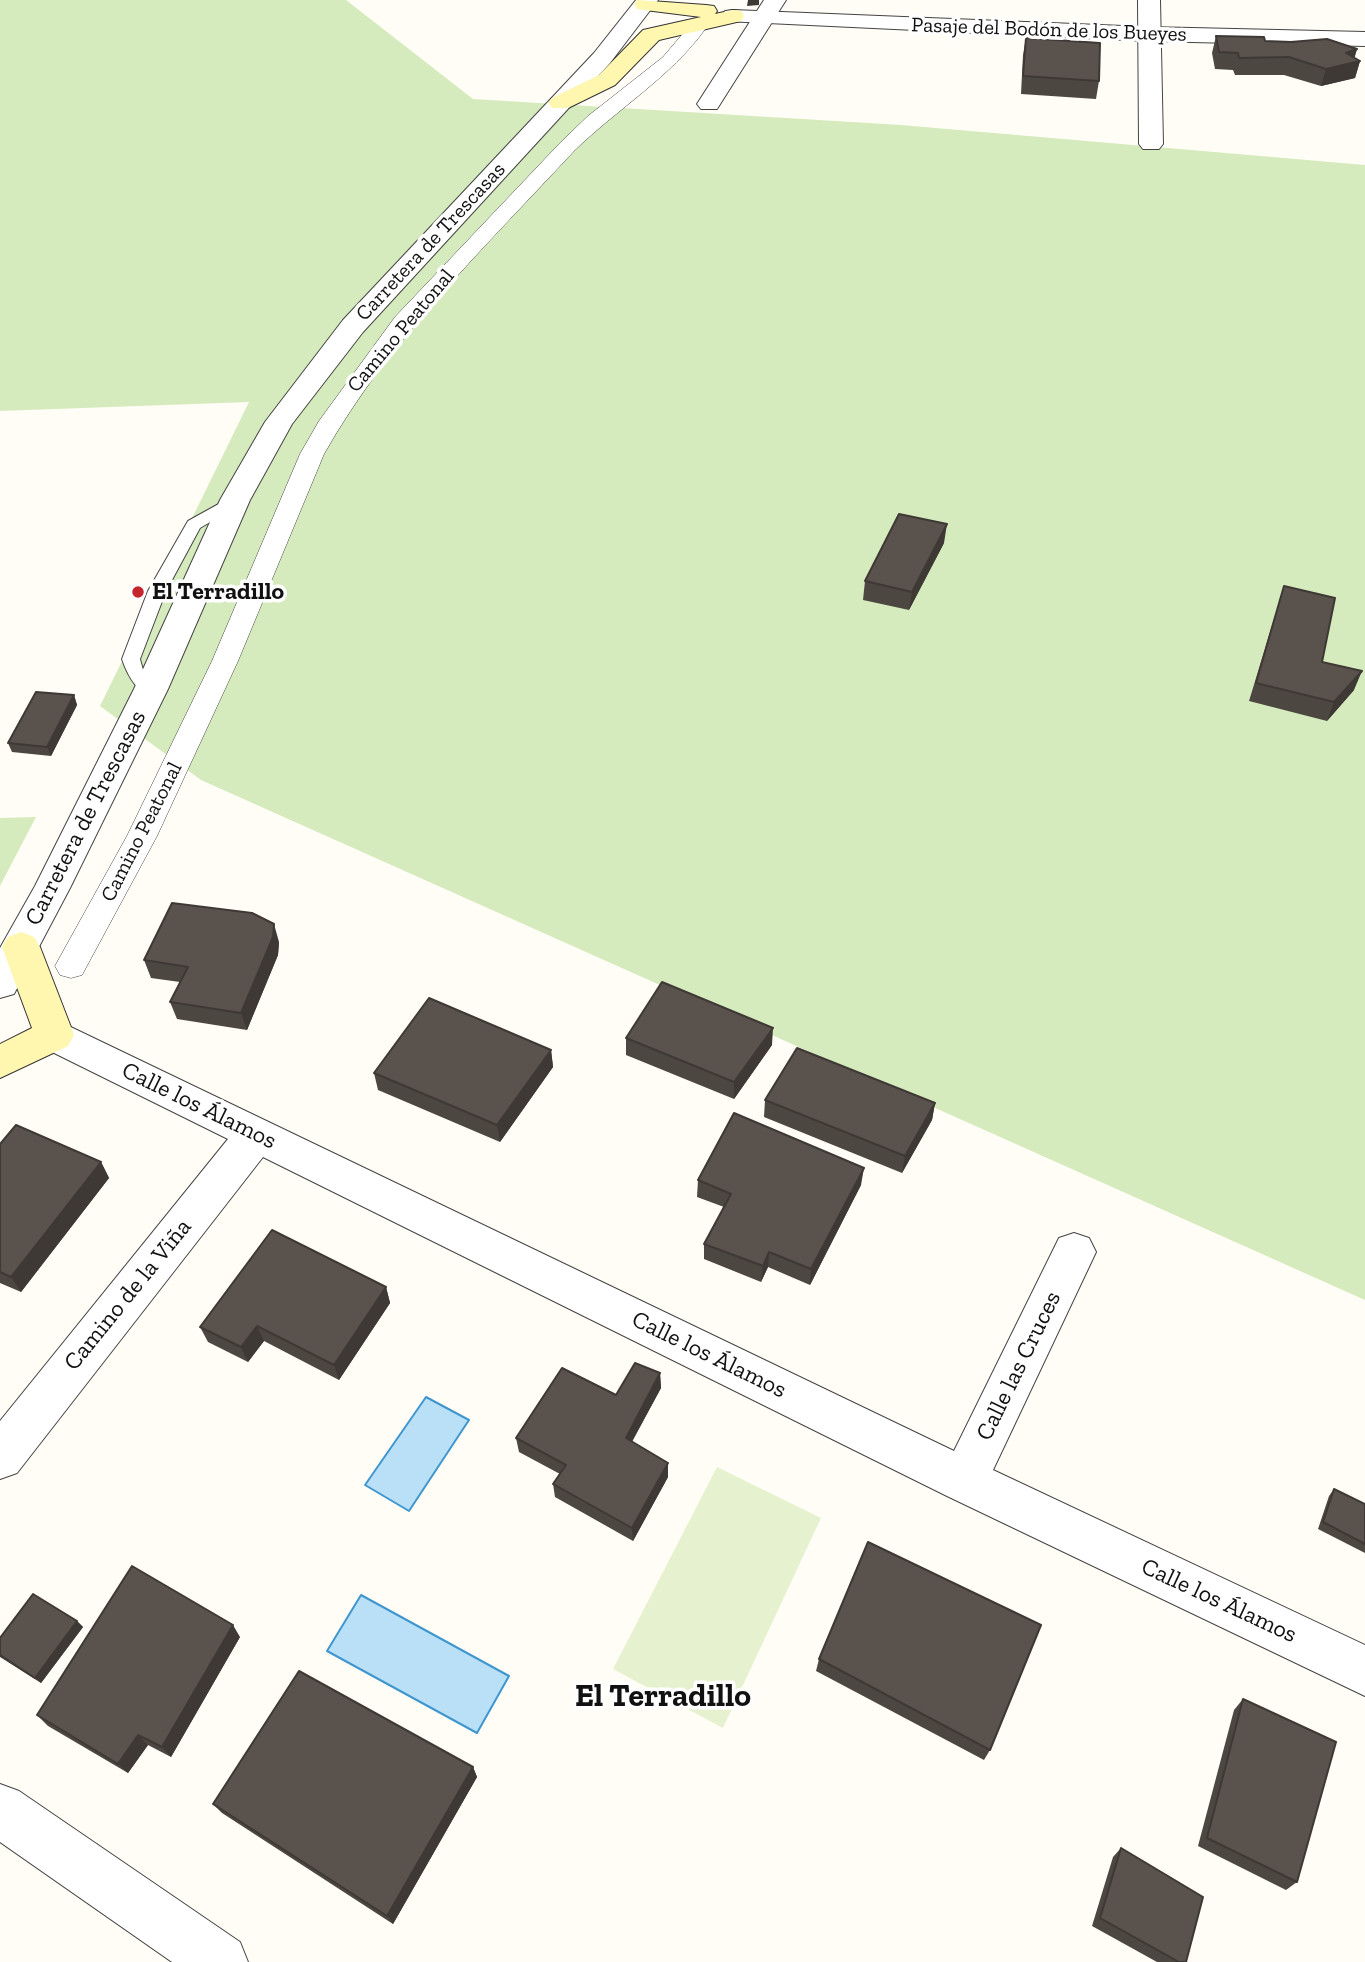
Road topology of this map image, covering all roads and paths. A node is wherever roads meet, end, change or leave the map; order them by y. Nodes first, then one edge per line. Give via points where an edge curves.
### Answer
1 (708, 0) edge
2 (1149, 0) edge
3 (646, 2) edge
4 (770, 9) edge
5 (733, 16) junction
6 (697, 28) dead end
7 (1148, 34) junction
8 (1365, 39) edge
9 (560, 103) junction
10 (709, 104) dead end
11 (1151, 144) dead end
12 (21, 947) junction
13 (71, 966) dead end
14 (0, 983) edge
15 (54, 1035) junction
16 (0, 1062) edge
17 (256, 1135) junction
18 (1074, 1251) dead end
19 (0, 1457) edge
20 (964, 1480) junction
21 (1365, 1671) edge
22 (0, 1810) edge
23 (220, 1962) edge

1 - 5 main road
2 - 7 street
3 - 5 main road
3 - 9 street, Carretera de Trescasas
4 - 5 street, Pasaje del Bodón de los Bueyes
4 - 7 street, Pasaje del Bodón de los Bueyes
4 - 10 street
5 - 9 main road via 651,35 607,79
6 - 13 street, Camino Peatonal via 669,61 567,147 403,322 349,392 312,454 213,686 142,836
7 - 8 street, Pasaje del Bodón de los Bueyes
7 - 11 street
9 - 12 street, Carretera de Trescasas via 353,326 279,422 235,500 151,689
12 - 14 street, Carretera de Trescasas
12 - 15 main road
15 - 16 main road
15 - 17 street, Calle los Álamos
17 - 19 street, Camino de la Viña
17 - 20 street, Calle los Álamos
18 - 20 street, Calle las Cruces
20 - 21 street, Calle los Álamos
22 - 23 street

